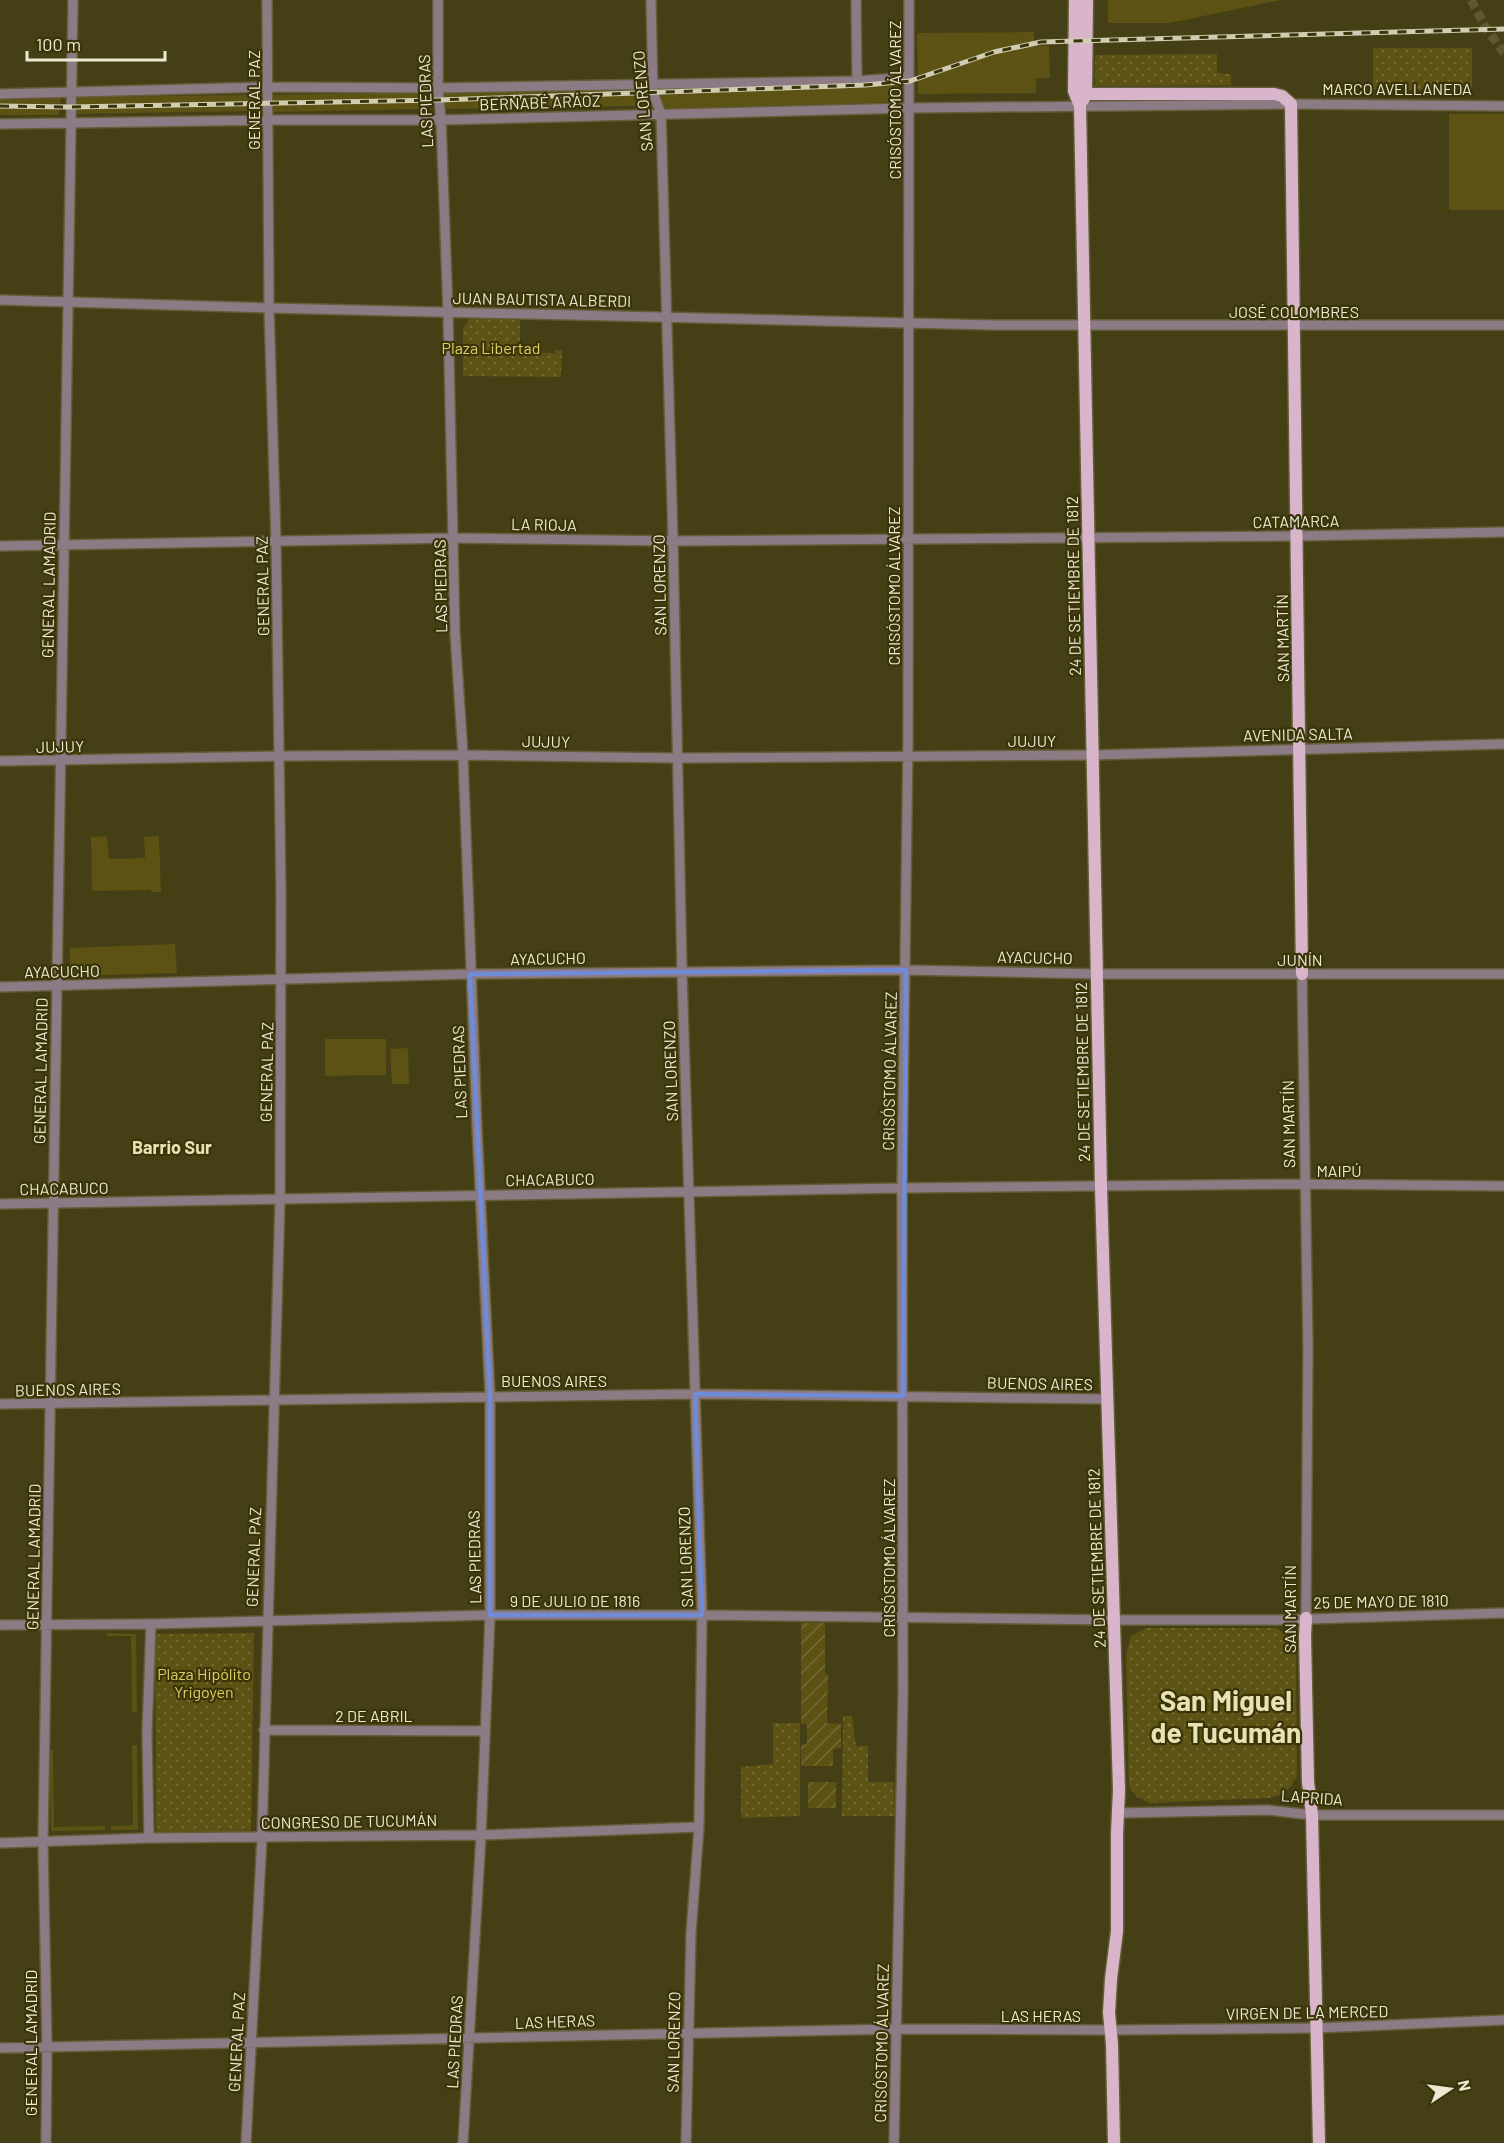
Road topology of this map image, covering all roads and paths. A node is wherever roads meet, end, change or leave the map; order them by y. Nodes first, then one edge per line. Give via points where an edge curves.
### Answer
1 (73, 0) edge
2 (267, 0) edge
3 (438, 0) edge
4 (651, 0) edge
5 (856, 0) edge
6 (909, 0) edge
7 (1075, 0) edge
8 (1087, 0) edge
9 (909, 77) junction
10 (857, 81) junction
11 (652, 84) junction
12 (268, 87) junction
13 (438, 88) junction
14 (71, 93) junction
15 (0, 94) edge
16 (1086, 94) junction
17 (1290, 104) junction
18 (1080, 106) junction
19 (1504, 106) edge
20 (910, 108) junction
21 (661, 114) junction
22 (268, 120) junction
23 (441, 120) junction
24 (0, 124) edge
25 (71, 124) junction
26 (0, 300) edge
27 (66, 301) junction
28 (269, 308) junction
29 (448, 312) junction
30 (667, 317) junction
31 (907, 323) junction
32 (1084, 324) junction
33 (1504, 325) edge
34 (1294, 326) junction
35 (1504, 532) edge
36 (1297, 536) junction
37 (1088, 537) junction
38 (454, 538) junction
39 (908, 538) junction
40 (276, 541) junction
41 (673, 541) junction
42 (0, 546) edge
43 (64, 546) junction
44 (1504, 744) edge
45 (1301, 749) junction
46 (463, 755) junction
47 (1092, 755) junction
48 (279, 756) junction
49 (908, 756) junction
50 (678, 758) junction
51 (0, 761) edge
52 (60, 761) junction
53 (906, 970) junction
54 (682, 972) junction
55 (470, 974) junction
56 (1097, 974) junction
57 (1302, 974) junction
58 (1504, 974) edge
59 (282, 980) junction
60 (56, 986) junction
61 (0, 987) edge
62 (1305, 1184) junction
63 (1504, 1186) edge
64 (1101, 1187) junction
65 (902, 1188) junction
66 (689, 1191) junction
67 (481, 1196) junction
68 (280, 1200) junction
69 (0, 1204) edge
70 (53, 1204) junction
71 (695, 1394) junction
72 (490, 1396) junction
73 (903, 1396) junction
74 (1108, 1399) junction
75 (273, 1402) junction
76 (0, 1404) edge
77 (50, 1404) junction
78 (1504, 1614) edge
79 (490, 1615) junction
80 (702, 1615) junction
81 (903, 1618) junction
82 (1306, 1618) junction
83 (1114, 1620) junction
84 (266, 1621) junction
85 (46, 1624) junction
86 (151, 1624) junction
87 (0, 1625) edge
88 (264, 1730) junction
89 (484, 1731) junction
90 (1119, 1814) junction
91 (1312, 1815) junction
92 (1504, 1815) edge
93 (699, 1827) junction
94 (481, 1835) junction
95 (262, 1837) junction
96 (149, 1838) junction
97 (43, 1842) junction
98 (0, 1843) edge
99 (1504, 2020) edge
100 (896, 2028) junction
101 (1317, 2028) junction
102 (1111, 2030) junction
103 (688, 2032) junction
104 (469, 2038) junction
105 (251, 2043) junction
106 (0, 2048) edge
107 (47, 2048) junction
108 (46, 2143) edge
109 (246, 2143) edge
110 (463, 2143) edge
111 (686, 2143) edge
112 (894, 2143) edge
113 (1114, 2143) edge
114 (1320, 2143) edge

1 - 14 street, GENERAL LAMADRID
2 - 12 street, GENERAL PAZ
3 - 13 street, LAS PIEDRAS
4 - 11 street, SAN LORENZO
5 - 10 street
6 - 9 street, CRISÓSTOMO ÁLVAREZ
7 - 18 main road, 24 DE SETIEMBRE DE 1812 via 1074,91
8 - 16 main road
9 - 10 street, BERNABÉ ARÁOZ
9 - 20 street, CRISÓSTOMO ÁLVAREZ
10 - 11 street, BERNABÉ ARÁOZ
11 - 13 street, BERNABÉ ARÁOZ
11 - 21 street, SAN LORENZO
12 - 13 street, BERNABÉ ARÁOZ
12 - 14 street, BERNABÉ ARÁOZ
12 - 22 street, GENERAL PAZ
13 - 23 street, LAS PIEDRAS
14 - 15 street, BERNABÉ ARÁOZ
14 - 25 street, GENERAL LAMADRID
16 - 17 main road, MARCO AVELLANEDA via 1274,94
16 - 18 main road
17 - 18 street, MARCO AVELLANEDA
17 - 19 street, MARCO AVELLANEDA
17 - 34 main road, SAN MARTÍN
18 - 20 street, BERNABÉ ARÁOZ
18 - 32 main road, 24 DE SETIEMBRE DE 1812
20 - 21 street, BERNABÉ ARÁOZ
20 - 31 street, CRISÓSTOMO ÁLVAREZ
21 - 23 street, BERNABÉ ARÁOZ
21 - 30 street, SAN LORENZO
22 - 23 street, BERNABÉ ARÁOZ
22 - 25 street, BERNABÉ ARÁOZ
22 - 28 street, GENERAL PAZ
23 - 29 street, LAS PIEDRAS
24 - 25 street, BERNABÉ ARÁOZ
25 - 27 street, GENERAL LAMADRID
26 - 27 street, JUAN BAUTISTA ALBERDI
27 - 28 street, JUAN BAUTISTA ALBERDI
27 - 43 street, GENERAL LAMADRID
28 - 29 street, JUAN BAUTISTA ALBERDI
28 - 40 street, GENERAL PAZ
29 - 30 street, JUAN BAUTISTA ALBERDI
29 - 38 street, LAS PIEDRAS
30 - 31 street, JUAN BAUTISTA ALBERDI
30 - 41 street, SAN LORENZO
31 - 32 street, JUAN BAUTISTA ALBERDI
31 - 39 street, CRISÓSTOMO ÁLVAREZ
32 - 34 street, JOSÉ COLOMBRES
32 - 37 main road, 24 DE SETIEMBRE DE 1812
33 - 34 street, JOSÉ COLOMBRES
34 - 36 main road, SAN MARTÍN
35 - 36 street, CATAMARCA
36 - 37 street, CATAMARCA
36 - 45 main road, SAN MARTÍN
37 - 39 street, LA RIOJA
37 - 47 main road, 24 DE SETIEMBRE DE 1812
38 - 40 street, LA RIOJA
38 - 41 street, LA RIOJA
38 - 46 street, LAS PIEDRAS
39 - 41 street, LA RIOJA
39 - 49 street, CRISÓSTOMO ÁLVAREZ
40 - 43 street, LA RIOJA
40 - 48 street, GENERAL PAZ
41 - 50 street, SAN LORENZO
42 - 43 street, LA RIOJA
43 - 52 street, GENERAL LAMADRID
44 - 45 street, AVENIDA SALTA
45 - 47 street, AVENIDA SALTA
45 - 57 main road, SAN MARTÍN
46 - 48 street, JUJUY
46 - 50 street, JUJUY
46 - 55 street, LAS PIEDRAS
47 - 49 street, JUJUY
47 - 56 main road, 24 DE SETIEMBRE DE 1812
48 - 52 street, JUJUY
48 - 59 street, GENERAL PAZ
49 - 50 street, JUJUY
49 - 53 street, CRISÓSTOMO ÁLVAREZ
50 - 54 street, SAN LORENZO
51 - 52 street, JUJUY
52 - 60 street, GENERAL LAMADRID
53 - 54 street, AYACUCHO
53 - 56 street, AYACUCHO
53 - 65 street, CRISÓSTOMO ÁLVAREZ
54 - 55 street, AYACUCHO
54 - 66 street, SAN LORENZO
55 - 59 street, AYACUCHO
55 - 67 street, LAS PIEDRAS
56 - 57 street, JUNÍN
56 - 64 main road, 24 DE SETIEMBRE DE 1812
57 - 58 street, JUNÍN
57 - 62 street, SAN MARTÍN
59 - 60 street, AYACUCHO
59 - 68 street, GENERAL PAZ
60 - 61 street, AYACUCHO
60 - 70 street, GENERAL LAMADRID
62 - 63 street, MAIPÚ
62 - 64 street, MAIPÚ
62 - 82 street, SAN MARTÍN
64 - 65 street, CHACABUCO
64 - 74 main road, 24 DE SETIEMBRE DE 1812
65 - 66 street, CHACABUCO
65 - 73 street, CRISÓSTOMO ÁLVAREZ
66 - 67 street, CHACABUCO
66 - 71 street, SAN LORENZO
67 - 68 street, CHACABUCO
67 - 72 street, LAS PIEDRAS
68 - 70 street, CHACABUCO
68 - 75 street, GENERAL PAZ
69 - 70 street, CHACABUCO
70 - 77 street, GENERAL LAMADRID
71 - 72 street, BUENOS AIRES
71 - 73 street, BUENOS AIRES
71 - 80 street, SAN LORENZO
72 - 75 street, BUENOS AIRES
72 - 79 street, LAS PIEDRAS
73 - 74 street, BUENOS AIRES
73 - 81 street, CRISÓSTOMO ÁLVAREZ
74 - 83 main road, 24 DE SETIEMBRE DE 1812
75 - 77 street, BUENOS AIRES
75 - 84 street, GENERAL PAZ
76 - 77 street, BUENOS AIRES
77 - 85 street, GENERAL LAMADRID
78 - 82 street, 25 DE MAYO DE 1810
79 - 80 street, 9 DE JULIO DE 1816
79 - 84 street, 9 DE JULIO DE 1816
79 - 89 street, LAS PIEDRAS
80 - 81 street, 9 DE JULIO DE 1816
80 - 93 street, SAN LORENZO
81 - 83 street, 9 DE JULIO DE 1816
81 - 100 street, CRISÓSTOMO ÁLVAREZ
82 - 83 street, 25 DE MAYO DE 1810
82 - 91 main road, SAN MARTÍN via 1307,1759
83 - 90 main road, 24 DE SETIEMBRE DE 1812
84 - 86 street, 9 DE JULIO DE 1816
84 - 88 street, GENERAL PAZ
85 - 86 street, 9 DE JULIO DE 1816
85 - 87 street, 9 DE JULIO DE 1816
85 - 97 street, GENERAL LAMADRID
86 - 96 street
88 - 89 street, 2 DE ABRIL
88 - 95 street, GENERAL PAZ
89 - 94 street, LAS PIEDRAS
90 - 91 street, LAPRIDA via 1268,1810
90 - 102 main road, 24 DE SETIEMBRE DE 1812
91 - 92 street, LAPRIDA
91 - 101 main road, SAN MARTÍN
93 - 94 street, CONGRESO DE TUCUMÁN
93 - 103 street, SAN LORENZO
94 - 95 street, CONGRESO DE TUCUMÁN
94 - 104 street, LAS PIEDRAS
95 - 96 street, CONGRESO DE TUCUMÁN
95 - 105 street, GENERAL PAZ
96 - 97 street, CONGRESO DE TUCUMÁN
97 - 98 street, CONGRESO DE TUCUMÁN
97 - 107 street, GENERAL LAMADRID
99 - 101 street, VIRGEN DE LA MERCED
100 - 102 street, LAS HERAS
100 - 103 street, LAS HERAS
100 - 112 street, CRISÓSTOMO ÁLVAREZ
101 - 102 street, VIRGEN DE LA MERCED
101 - 114 main road, SAN MARTÍN
102 - 113 main road, 24 DE SETIEMBRE DE 1812
103 - 104 street, LAS HERAS
103 - 111 street, SAN LORENZO
104 - 105 street, LAS HERAS
104 - 110 street, LAS PIEDRAS
105 - 107 street, LAS HERAS
105 - 109 street, GENERAL PAZ
106 - 107 street, LAS HERAS
107 - 108 street, GENERAL LAMADRID

